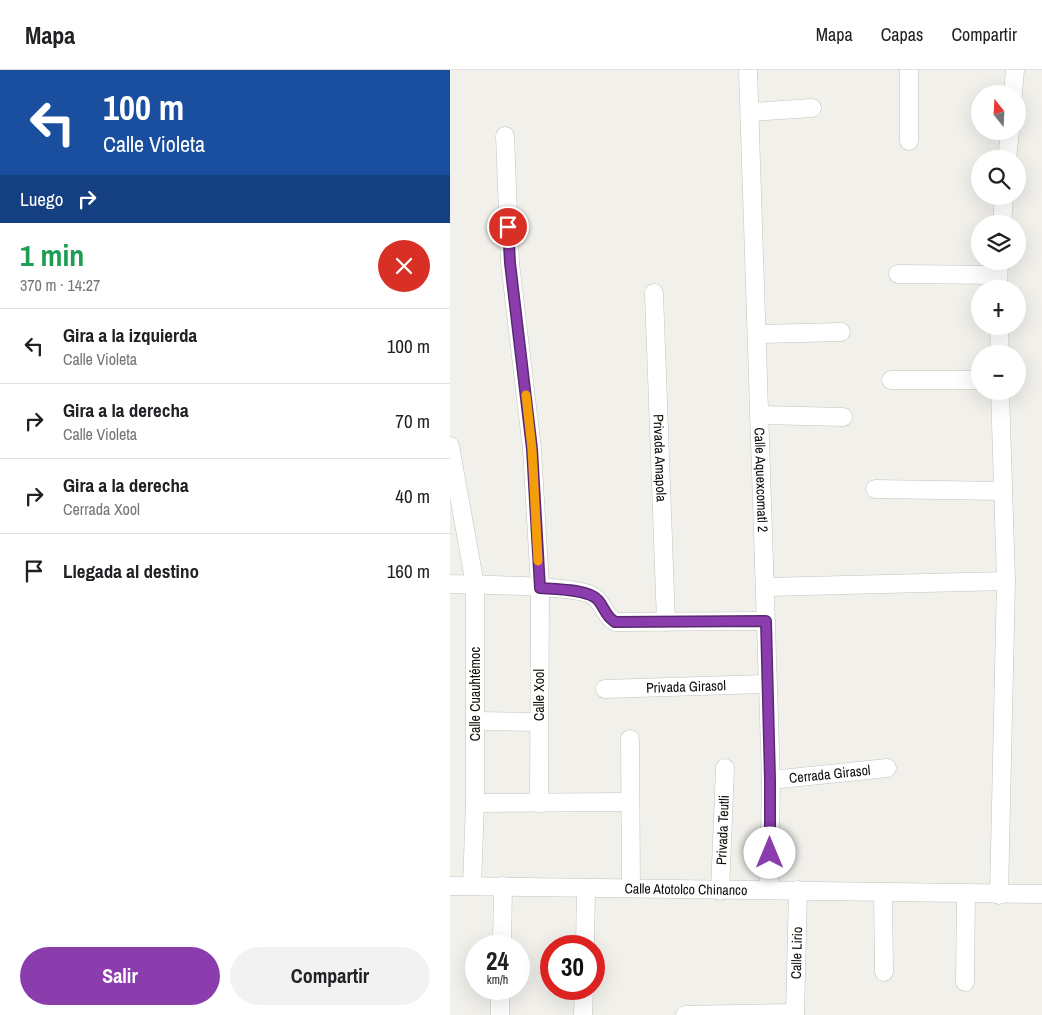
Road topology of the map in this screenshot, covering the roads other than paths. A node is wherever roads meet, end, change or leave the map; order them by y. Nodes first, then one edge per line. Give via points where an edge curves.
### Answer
1 (748, 70) edge
2 (909, 70) edge
3 (1015, 70) edge
4 (1014, 85) edge
5 (812, 108) dead end
6 (751, 112) junction
7 (505, 136) dead end
8 (909, 141) dead end
9 (898, 274) dead end
10 (999, 275) edge
11 (654, 293) dead end
12 (841, 332) dead end
13 (757, 334) junction
14 (891, 380) dead end
15 (971, 380) edge
16 (1000, 400) edge
17 (760, 415) junction
18 (843, 417) dead end
19 (450, 446) edge
20 (875, 489) dead end
21 (1003, 492) junction
22 (1006, 581) junction
23 (450, 584) edge
24 (475, 585) junction
25 (765, 587) junction
26 (540, 588) junction
27 (766, 621) junction
28 (666, 622) junction
29 (767, 684) junction
30 (605, 689) dead end
31 (475, 721) junction
32 (539, 722) junction
33 (630, 739) dead end
34 (725, 768) dead end
35 (887, 768) dead end
36 (770, 780) junction
37 (539, 802) junction
38 (630, 802) junction
39 (475, 803) junction
40 (472, 885) junction
41 (450, 886) edge
42 (503, 886) junction
43 (586, 888) junction
44 (631, 888) junction
45 (770, 889) junction
46 (798, 890) junction
47 (720, 891) junction
48 (883, 892) junction
49 (966, 894) junction
50 (1042, 894) edge
51 (999, 895) junction
52 (502, 935) edge
53 (585, 935) edge
54 (884, 972) dead end
55 (964, 982) dead end
56 (500, 1000) edge
57 (584, 1000) edge
58 (795, 1014) edge
59 (500, 1015) edge
60 (583, 1015) edge
61 (685, 1015) edge

1 - 6 street, Calle Aquexcomatl 2
2 - 8 street
3 - 4 street
5 - 6 street
6 - 13 street, Calle Aquexcomatl 2
7 - 26 street, Calle Xool via 510,263 532,449
9 - 10 street
11 - 28 street, Privada Amapola
12 - 13 street
13 - 17 street, Calle Aquexcomatl 2
14 - 15 street
16 - 21 street
17 - 18 street
17 - 25 street, Calle Aquexcomatl 2
19 - 24 street, Calle Cuauhtémoc
20 - 21 street
21 - 22 street
22 - 25 street
22 - 51 street
23 - 24 street
24 - 26 street
24 - 31 street, Calle Cuauhtémoc
25 - 27 street, Calle Aquexcomatl 2
26 - 28 street via 592,594 607,617 615,622
26 - 32 street, Calle Xool
27 - 28 street
27 - 29 street, Calle Aquexcomatl 2
29 - 30 street, Privada Girasol
29 - 36 street, Calle Aquexcomatl 2
31 - 32 street
31 - 39 street, Calle Cuauhtémoc
32 - 37 street, Calle Xool
33 - 38 street
34 - 47 street, Privada Teutli
35 - 36 street, Cerrada Girasol
36 - 45 street, Calle Aquexcomatl 2
37 - 38 street
37 - 39 street
38 - 44 street
39 - 40 street, Calle Cuauhtémoc
40 - 41 street, Calle Atotolco Chinanco
40 - 42 street, Calle Atotolco Chinanco
42 - 43 street, Calle Atotolco Chinanco
42 - 52 street
43 - 44 street, Calle Atotolco Chinanco
43 - 53 street
44 - 47 street, Calle Atotolco Chinanco
45 - 46 street, Calle Atotolco Chinanco
45 - 47 street, Calle Atotolco Chinanco
46 - 48 street, Calle Atotolco Chinanco
46 - 58 street, Calle Lirio
48 - 49 street, Calle Atotolco Chinanco
48 - 54 street
49 - 51 street, Calle Atotolco Chinanco
49 - 55 street
50 - 51 street, Calle Atotolco Chinanco
56 - 59 street
57 - 60 street
58 - 61 street

